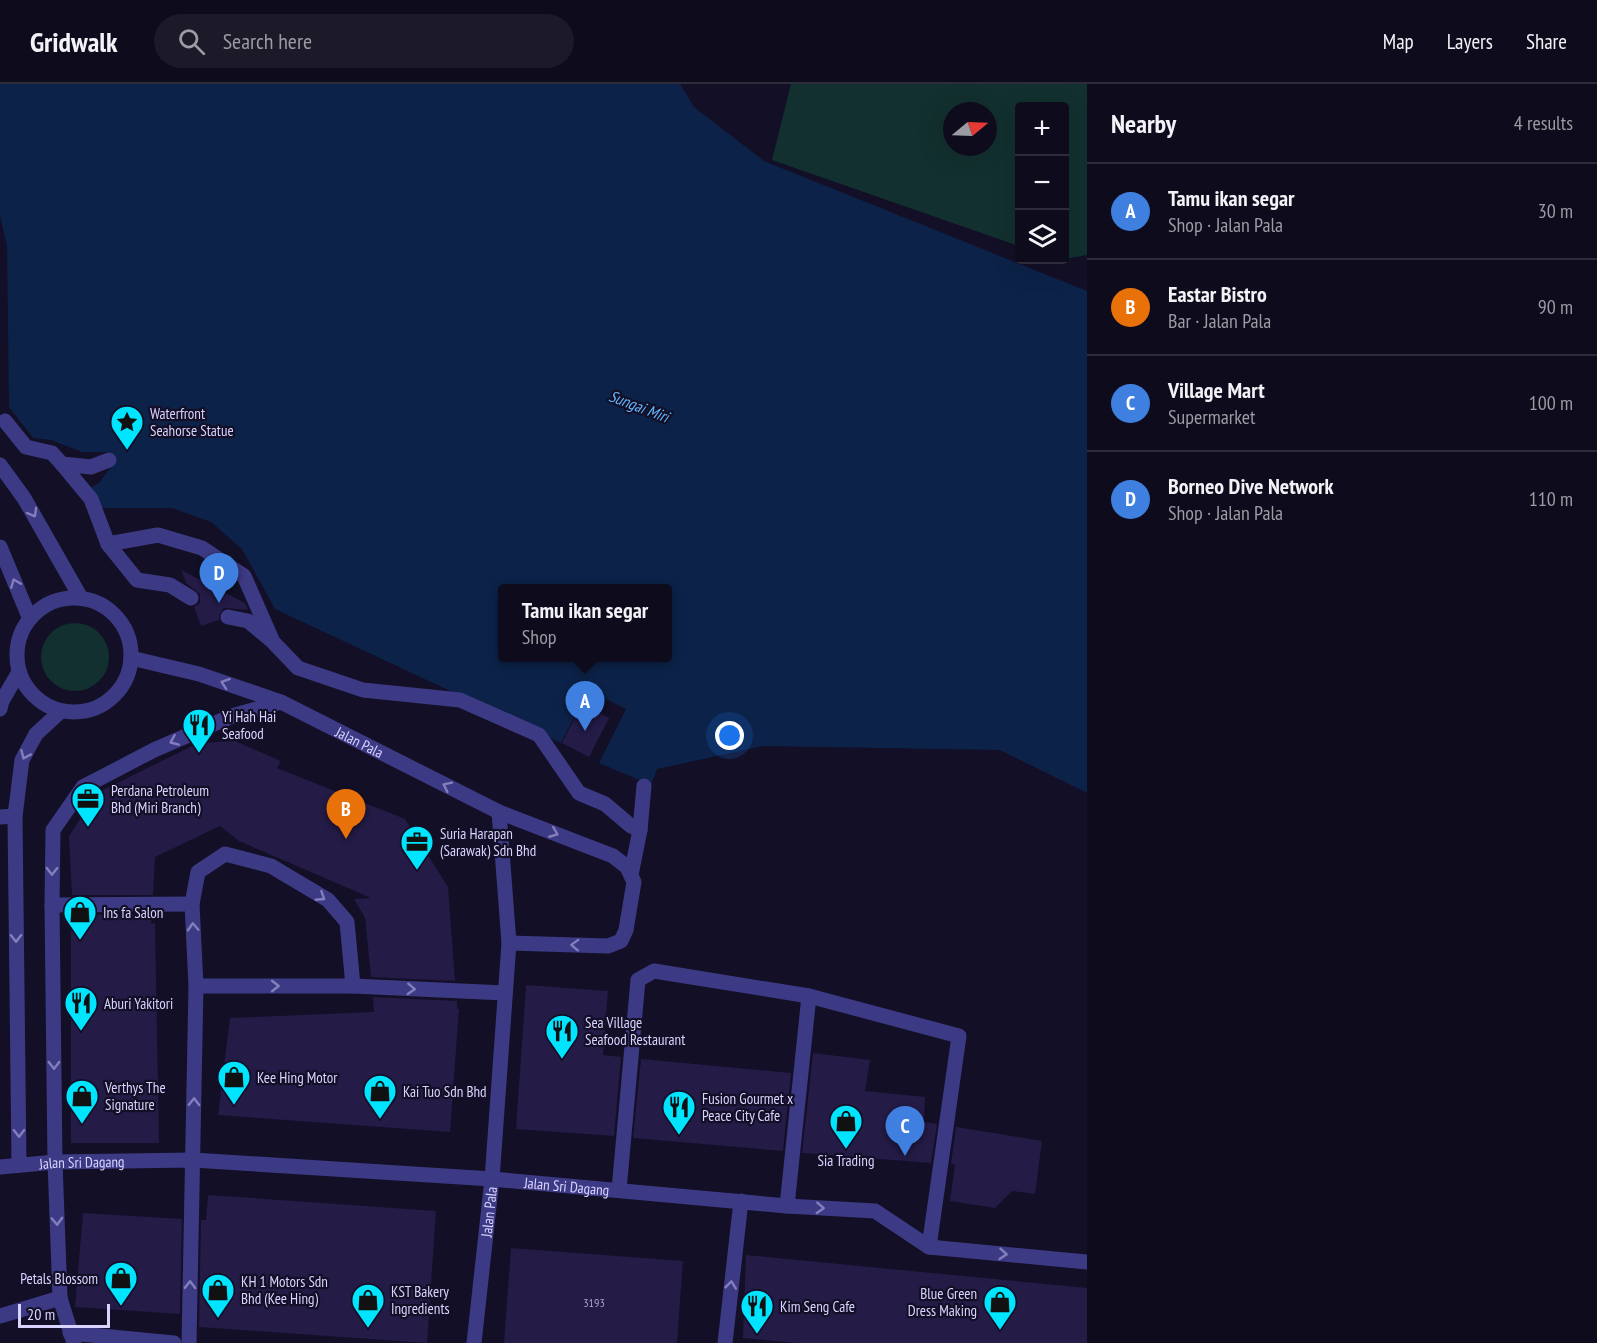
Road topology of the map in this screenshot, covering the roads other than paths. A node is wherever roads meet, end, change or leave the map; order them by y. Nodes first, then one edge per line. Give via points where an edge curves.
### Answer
1 (5, 421) dead end
2 (109, 459) dead end
3 (62, 464) junction
4 (0, 465) edge
5 (108, 544) junction
6 (0, 547) edge
7 (81, 598) junction
8 (191, 598) dead end
9 (228, 617) dead end
10 (30, 619) junction
11 (273, 642) junction
12 (131, 658) junction
13 (19, 672) junction
14 (281, 702) junction
15 (0, 709) edge
16 (61, 711) junction
17 (644, 786) dead end
18 (499, 812) junction
19 (8, 816) edge
20 (640, 830) junction
21 (631, 875) junction
22 (192, 904) junction
23 (52, 905) junction
24 (509, 943) junction
25 (196, 986) junction
26 (352, 986) junction
27 (505, 993) junction
28 (809, 996) junction
29 (193, 1160) junction
30 (55, 1162) junction
31 (19, 1165) junction
32 (0, 1167) edge
33 (492, 1179) junction
34 (619, 1190) junction
35 (741, 1201) junction
36 (786, 1206) junction
37 (929, 1247) junction
38 (1087, 1262) edge
39 (60, 1298) junction
40 (0, 1316) edge
41 (72, 1338) edge
42 (174, 1343) edge
43 (189, 1343) edge
44 (474, 1343) edge
45 (725, 1343) edge

1 - 3 street via 26,447 52,453
2 - 3 street via 91,467
3 - 5 street via 91,499
4 -> 7 street via 24,498
5 - 8 street via 137,580 170,585
5 - 11 street via 158,535 202,548 244,576
10 -> 6 street
7 - 10 street via 61,598
7 - 12 street via 97,603 123,625
9 - 11 street via 248,621
10 - 13 street via 17,653
11 - 20 street via 298,668 363,690 460,700 539,735 579,793 605,804
14 -> 12 street, Jalan Pala via 199,674
12 - 16 street via 121,686 100,706 81,712
13 - 15 street
13 - 16 street via 28,689 43,703
18 -> 14 street, Jalan Pala
14 -> 23 street via 232,716 83,787 53,830
16 -> 19 street via 36,734 22,760
17 - 20 street
18 -> 21 street via 613,856
18 - 24 street, Jalan Pala
19 -> 31 street
20 - 21 street
21 -> 24 street via 634,882 621,940 608,946
22 - 23 street
25 -> 22 street
22 -> 26 street via 198,872 225,854 271,866 328,900 347,922
23 -> 30 street
24 - 27 street, Jalan Pala
25 -> 26 street
29 -> 25 street
26 -> 27 street
27 - 33 street, Jalan Pala
28 - 34 street via 654,971 638,980
28 - 36 street
28 - 37 street via 959,1036
29 - 30 street, Jalan Sri Dagang
29 - 33 street, Jalan Sri Dagang
43 -> 29 street
30 - 31 street, Jalan Sri Dagang
30 -> 39 street
31 - 32 street, Jalan Sri Dagang
33 - 34 street, Jalan Sri Dagang
33 - 44 street, Jalan Pala
34 - 35 street, Jalan Sri Dagang
35 - 36 street, Jalan Sri Dagang
45 -> 35 street
36 -> 37 street, Jalan Sri Dagang via 875,1211
37 -> 38 street, Jalan Sri Dagang
39 - 40 street
39 - 41 street
41 - 42 street

